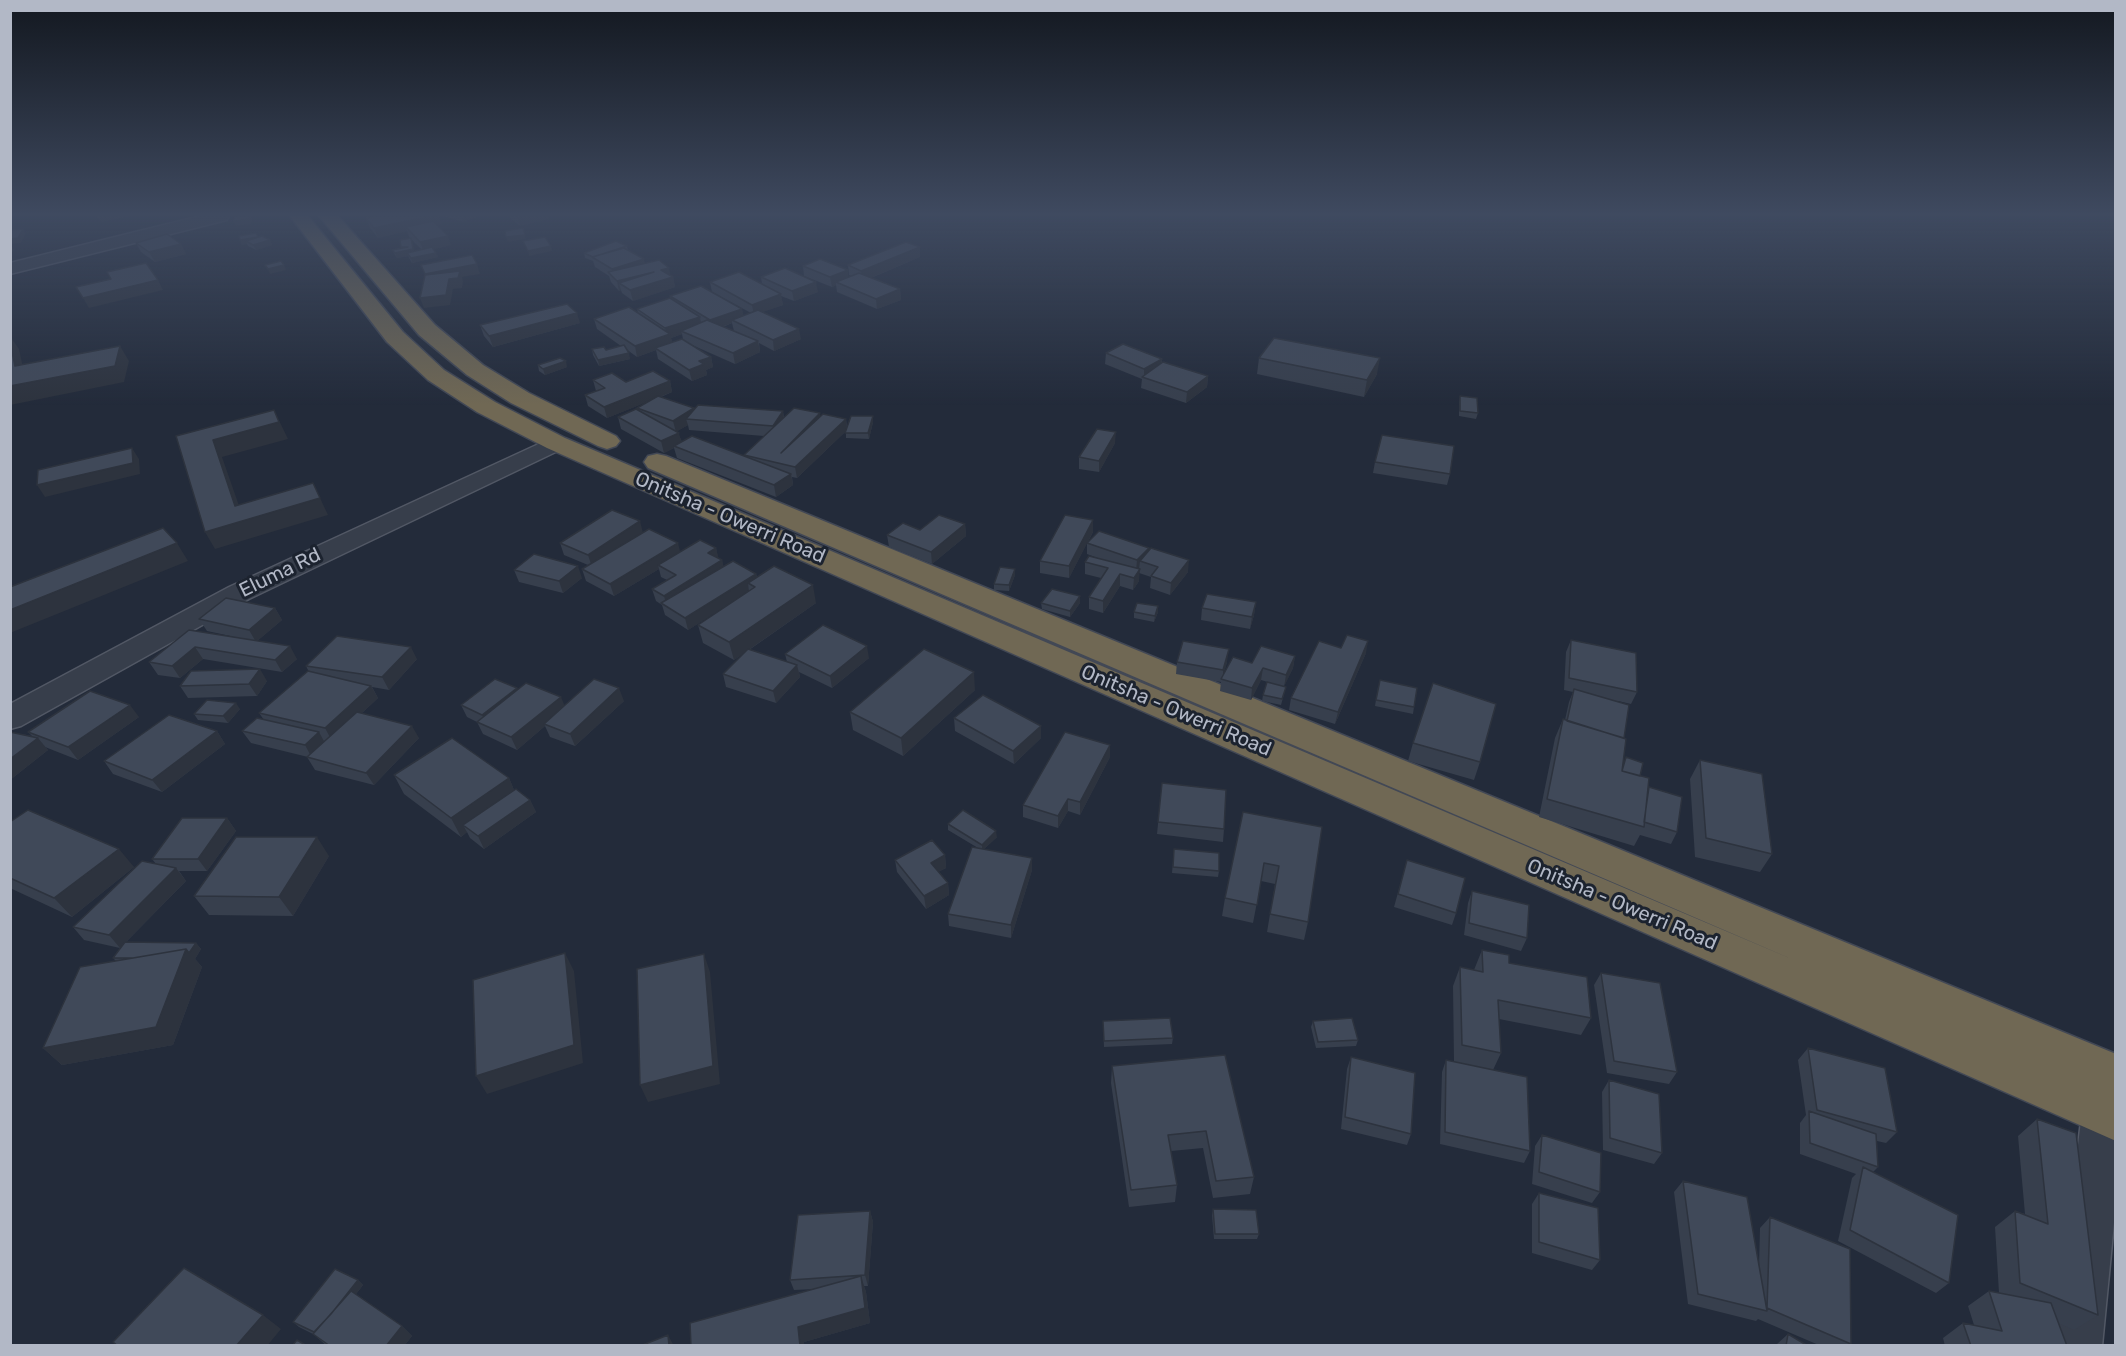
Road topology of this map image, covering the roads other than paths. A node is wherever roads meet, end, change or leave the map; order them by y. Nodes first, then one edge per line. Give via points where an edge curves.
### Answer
1 (349, 279) edge
2 (383, 279) edge
3 (556, 443) junction
4 (10, 718) edge
5 (2111, 1103) edge
6 (2077, 1346) edge

1 - 3 highway, Onitsha - Owerri Road via 395,337 436,375 486,407
2 - 5 highway, Onitsha - Owerri Road via 427,330 475,370 586,432
3 - 4 street, Eluma Rd via 239,593
3 - 5 highway, Onitsha - Owerri Road
5 - 6 street

